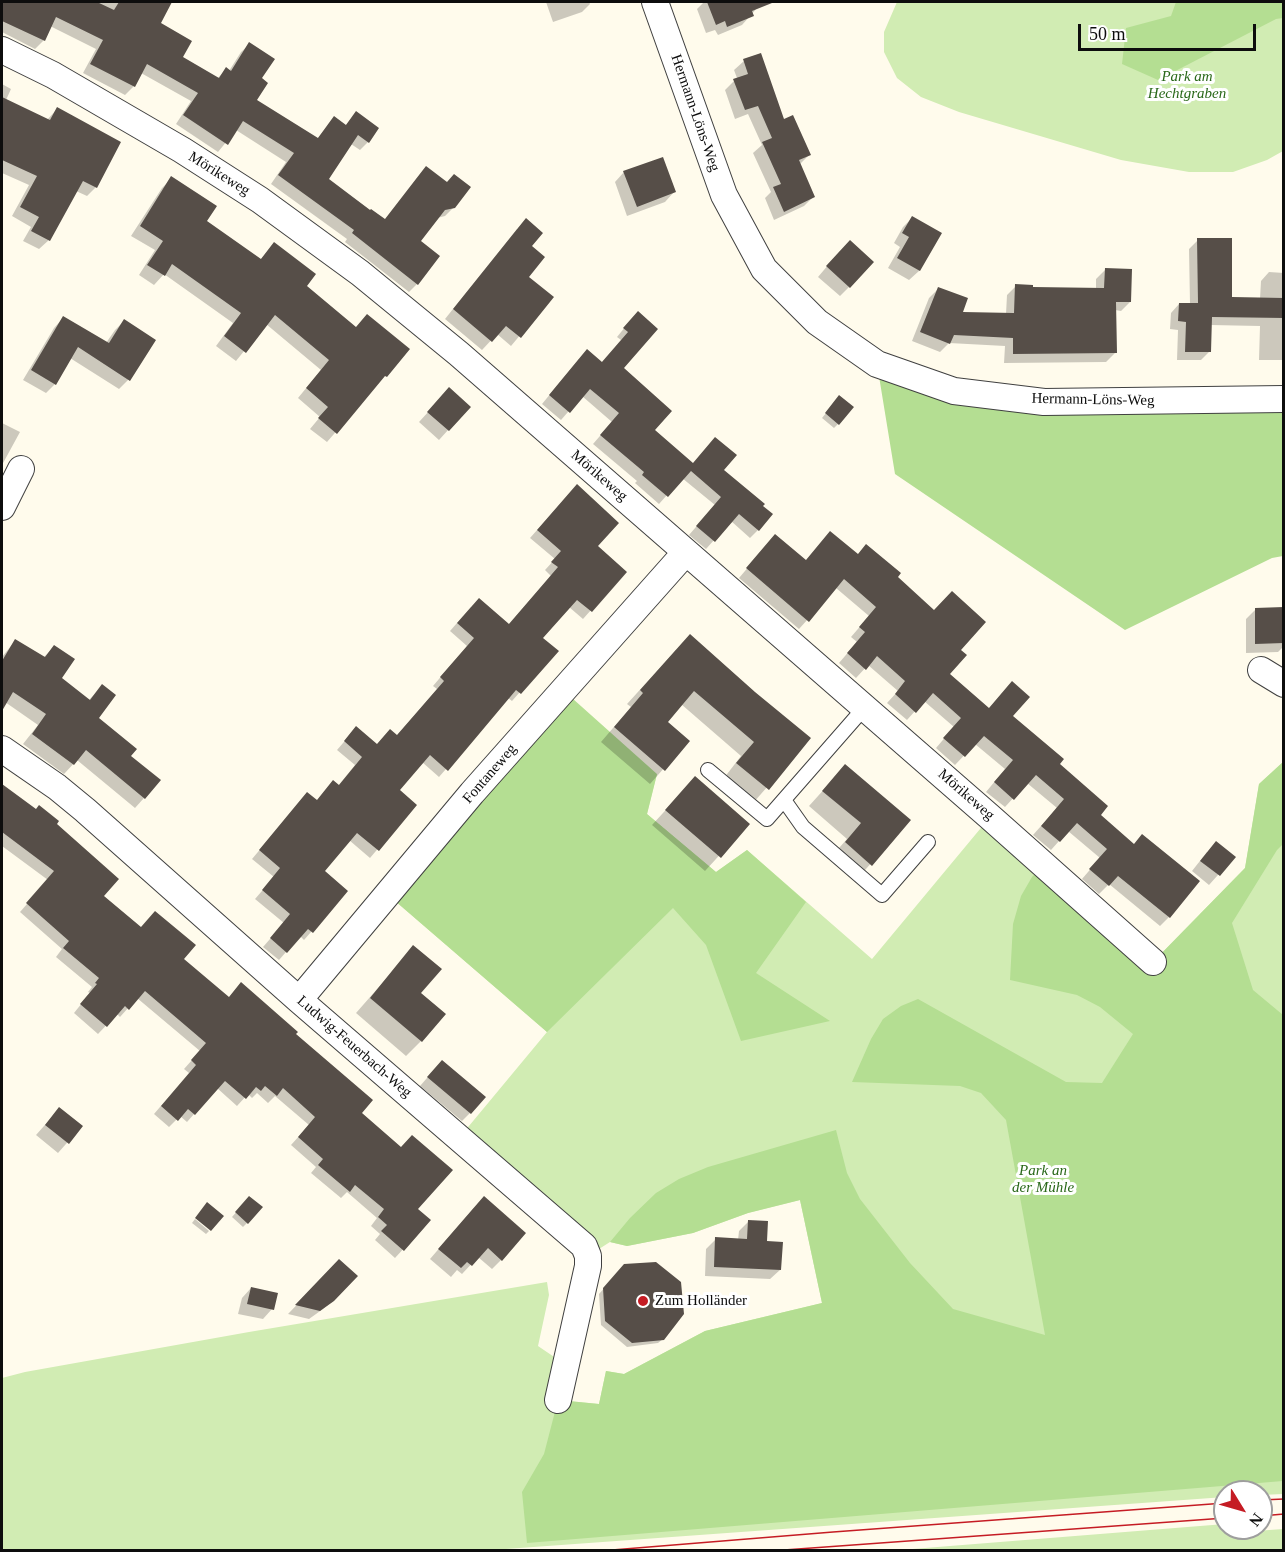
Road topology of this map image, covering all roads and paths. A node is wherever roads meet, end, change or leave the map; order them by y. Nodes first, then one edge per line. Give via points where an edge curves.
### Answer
1 (655, 2) edge
2 (2, 50) edge
3 (1284, 399) edge
4 (21, 469) dead end
5 (2, 507) edge
6 (686, 552) junction
7 (1261, 670) dead end
8 (1284, 684) edge
9 (865, 707) junction
10 (2, 749) edge
11 (708, 770) dead end
12 (784, 800) junction
13 (928, 842) dead end
14 (1153, 962) dead end
15 (299, 1000) junction
16 (558, 1400) dead end

1 - 3 street, Hermann-Löns-Weg via 724,195 764,268 817,322 877,364 954,392 1044,402
2 - 6 street, Mörikeweg via 182,150 309,234 459,354
4 - 5 street
6 - 9 street, Mörikeweg
6 - 15 street, Fontaneweg via 472,793
7 - 8 street
9 - 12 lane
9 - 14 street, Mörikeweg
10 - 15 street, Ludwig-Feuerbach-Weg via 85,810
11 - 12 lane via 767,819
12 - 13 lane via 803,827 882,895
15 - 16 street, Ludwig-Feuerbach-Weg via 584,1246 588,1266

